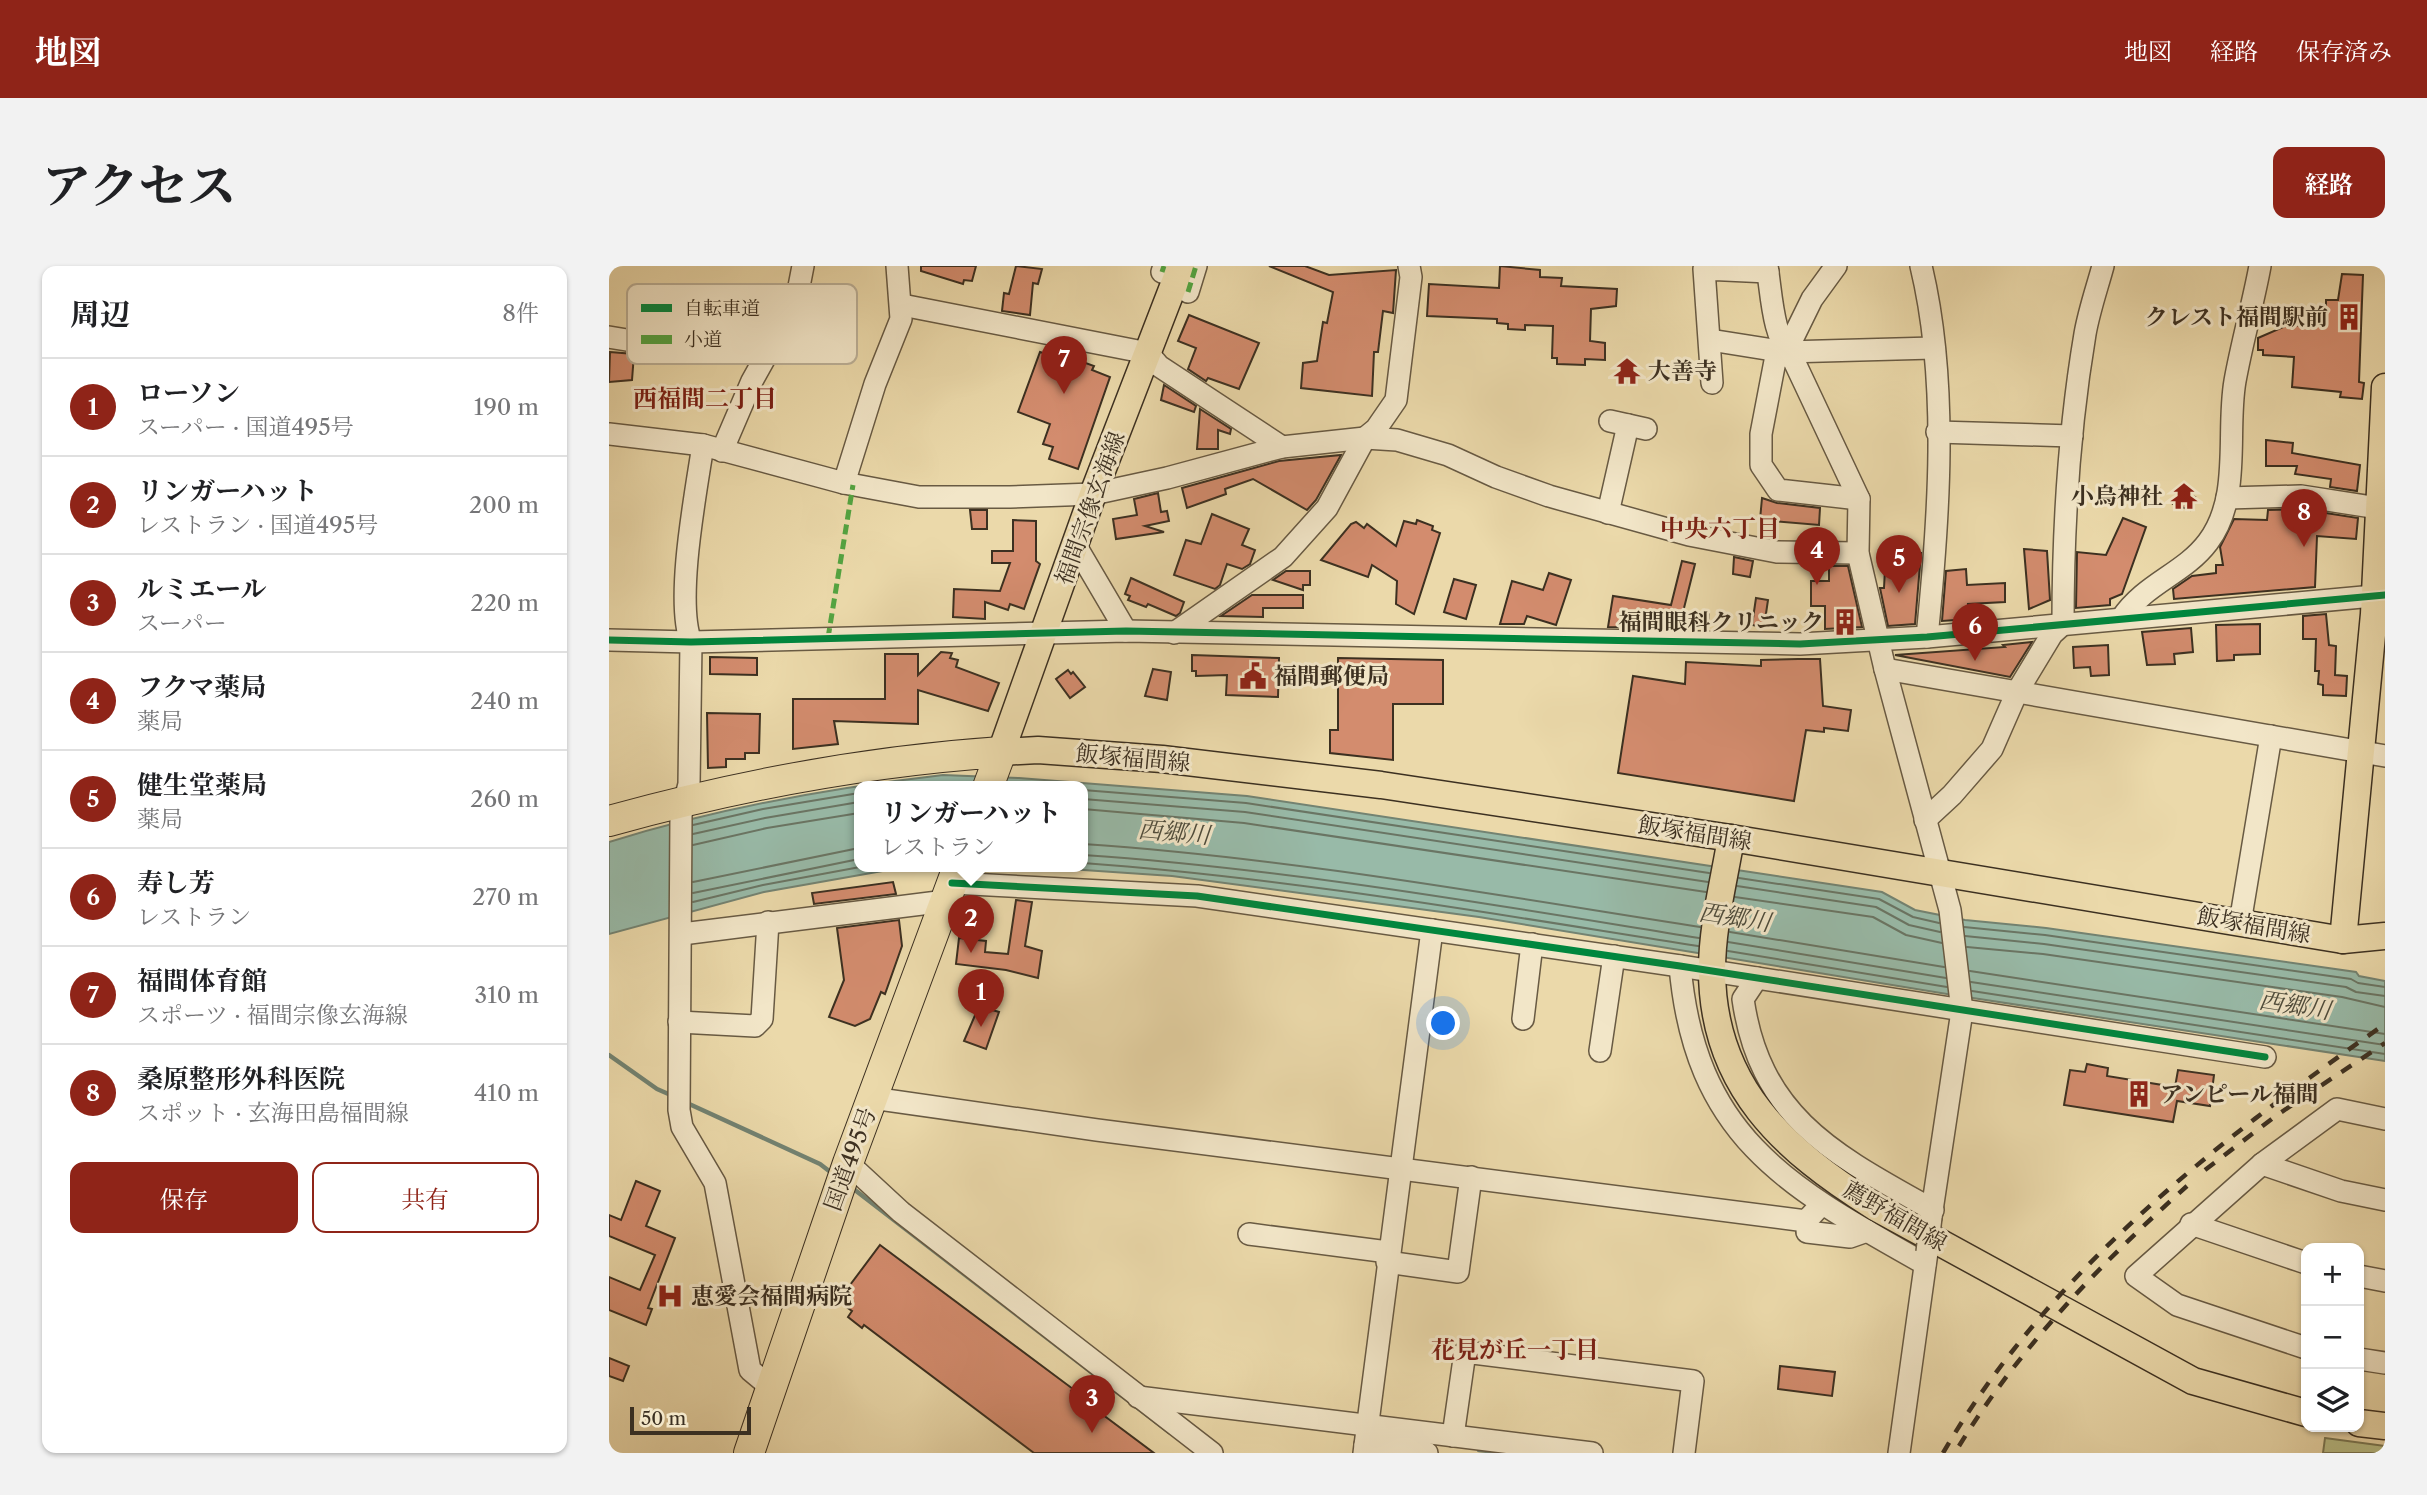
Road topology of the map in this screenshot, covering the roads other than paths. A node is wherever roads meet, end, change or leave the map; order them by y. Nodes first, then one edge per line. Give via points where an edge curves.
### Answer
1 (803, 266) edge
2 (897, 266) edge
3 (1196, 266) edge
4 (1409, 266) edge
5 (1836, 266) edge
6 (1921, 266) edge
7 (2103, 266) edge
8 (2260, 266) edge
9 (1169, 268) edge
10 (1768, 269) edge
11 (800, 284) edge
12 (1188, 292) dead end
13 (902, 305) junction
14 (609, 337) edge
15 (627, 340) edge
16 (1710, 340) junction
17 (1933, 348) junction
18 (1786, 352) junction
19 (1148, 354) junction
20 (761, 364) edge
21 (1712, 383) dead end
22 (2385, 400) edge
23 (1628, 425) dead end
24 (1937, 432) junction
25 (609, 434) edge
26 (2071, 436) junction
27 (1365, 438) junction
28 (1282, 447) junction
29 (713, 448) junction
30 (844, 482) junction
31 (1093, 494) junction
32 (2227, 498) junction
33 (1859, 499) junction
34 (2382, 508) edge
35 (1608, 513) junction
36 (1076, 546) junction
37 (1858, 553) junction
38 (2380, 594) edge
39 (2122, 619) junction
40 (2063, 624) junction
41 (1126, 631) junction
42 (1045, 632) junction
43 (1174, 634) junction
44 (1927, 638) junction
45 (609, 640) edge
46 (691, 642) junction
47 (1880, 642) junction
48 (1885, 669) junction
49 (2017, 692) junction
50 (2271, 736) junction
51 (2374, 754) edge
52 (995, 767) edge
53 (684, 807) junction
54 (1925, 820) junction
55 (609, 821) edge
56 (1729, 847) junction
57 (1940, 872) junction
58 (952, 884) edge
59 (768, 922) junction
60 (2240, 923) junction
61 (680, 930) junction
62 (1432, 930) junction
63 (2385, 936) edge
64 (2343, 940) junction
65 (1532, 944) junction
66 (1614, 956) junction
67 (1712, 963) junction
68 (1679, 965) junction
69 (1757, 978) junction
70 (1962, 1006) junction
71 (1523, 1019) dead end
72 (679, 1022) junction
73 (1599, 1051) dead end
74 (2265, 1057) dead end
75 (872, 1098) junction
76 (2385, 1119) edge
77 (848, 1163) junction
78 (2262, 1164) junction
79 (1400, 1168) junction
80 (1470, 1183) junction
81 (2385, 1200) edge
82 (1825, 1208) junction
83 (1932, 1213) junction
84 (2191, 1224) junction
85 (1867, 1231) junction
86 (1807, 1233) junction
87 (1249, 1234) dead end
88 (1388, 1257) junction
89 (1926, 1258) junction
90 (2301, 1261) edge
91 (2364, 1277) edge
92 (2385, 1281) edge
93 (2301, 1346) edge
94 (2364, 1360) edge
95 (2385, 1363) edge
96 (773, 1388) junction
97 (1138, 1397) junction
98 (2301, 1412) edge
99 (2364, 1424) edge
100 (2385, 1426) edge
101 (1453, 1436) junction
102 (1366, 1441) edge
103 (749, 1453) edge
104 (1212, 1453) edge
105 (1427, 1453) edge
106 (1592, 1453) edge
107 (1684, 1453) edge
108 (1899, 1453) edge

1 - 11 street
2 - 13 street
3 - 12 street
4 - 27 street via 1396,400
5 - 18 street via 1812,299
6 - 17 street
7 - 26 street via 2085,332
8 - 32 street via 2234,387
9 - 19 main road, 福間宗像玄海線
10 - 16 street via 1704,269
10 - 18 street via 1773,309
13 - 19 street
13 - 30 street
14 - 15 street
16 - 18 street
16 - 21 street
17 - 18 street
17 - 24 street
18 - 33 street
18 - 33 street via 1775,361 1768,392 1761,465 1778,490
19 - 28 street via 1159,366
19 - 31 main road, 福間宗像玄海線
20 - 29 street
22 - 34 main road
23 - 35 street
24 - 26 street
24 - 44 street
25 - 29 street
26 - 40 street
27 - 28 street
27 - 35 street via 1397,440 1448,455 1509,482
27 - 43 street via 1327,508 1283,557
28 - 31 street
29 - 30 street
29 - 46 street via 687,578
30 - 31 street via 919,497
31 - 36 main road, 福間宗像玄海線
32 - 34 street via 2301,496
32 - 39 street via 2210,540 2191,559 2143,591
33 - 37 street
34 - 38 main road
35 - 37 street via 1777,552
36 - 41 street
36 - 42 main road, 福間宗像玄海線
37 - 47 street
38 - 39 street
38 - 51 main road
39 - 40 street
40 - 44 street
40 - 49 street via 2052,634
41 - 42 street
41 - 43 street
42 - 46 street
42 - 52 main road, 福間宗像玄海線
43 - 47 street
44 - 47 street
45 - 46 street
46 - 53 street
47 - 48 street
48 - 49 street
48 - 54 street
49 - 50 street
49 - 54 street via 1992,749
50 - 51 street
50 - 60 street
51 - 64 main road
52 - 53 highway via 841,768
52 - 56 main road, 飯塚福間線 via 1038,750 1162,759 1381,785
53 - 55 highway
53 - 61 street
54 - 57 street
56 - 57 main road, 飯塚福間線
56 - 67 main road, 薦野福間線
57 - 60 main road, 飯塚福間線
57 - 70 street via 1950,910
58 - 59 street
58 - 62 street via 1198,896
58 - 75 highway, 国道495号
59 - 61 street
59 - 72 street via 762,1019 755,1026
60 - 64 main road, 飯塚福間線
61 - 72 street
62 - 65 street
62 - 79 street
63 - 64 main road, 飯塚福間線
65 - 66 street
65 - 71 street
66 - 68 street
66 - 73 street
67 - 68 street
67 - 69 street
67 - 98 main road, 薦野福間線 via 1714,1010 1741,1087 1797,1153 1826,1176 2193,1381
68 - 82 street via 1696,1056 1731,1121 1785,1178
69 - 70 street
69 - 83 street via 1744,999 1747,1024 1757,1061 1776,1095 1835,1153
70 - 74 street
70 - 83 street
72 - 96 street via 682,1127 715,1183 750,1370
75 - 77 highway, 国道495号
75 - 79 street
76 - 78 street via 2337,1109
77 - 96 highway, 国道495号
77 - 97 street via 901,1212
78 - 81 street via 2341,1191
78 - 84 street
79 - 80 street
79 - 88 street
80 - 82 street via 1807,1221
80 - 86 street
80 - 88 street via 1458,1272
82 - 85 street
82 - 86 street
83 - 89 street, bridge
84 - 90 street
84 - 93 street via 2136,1276 2177,1305
85 - 86 street via 1850,1237
85 - 89 street
87 - 88 street
88 - 102 street
89 - 108 street
91 - 92 street
94 - 95 street
96 - 103 highway, 国道495号
97 - 102 street
97 - 104 street
99 - 100 main road
101 - 102 street
101 - 106 street
101 - 107 street via 1465,1352 1693,1381
102 - 105 street

